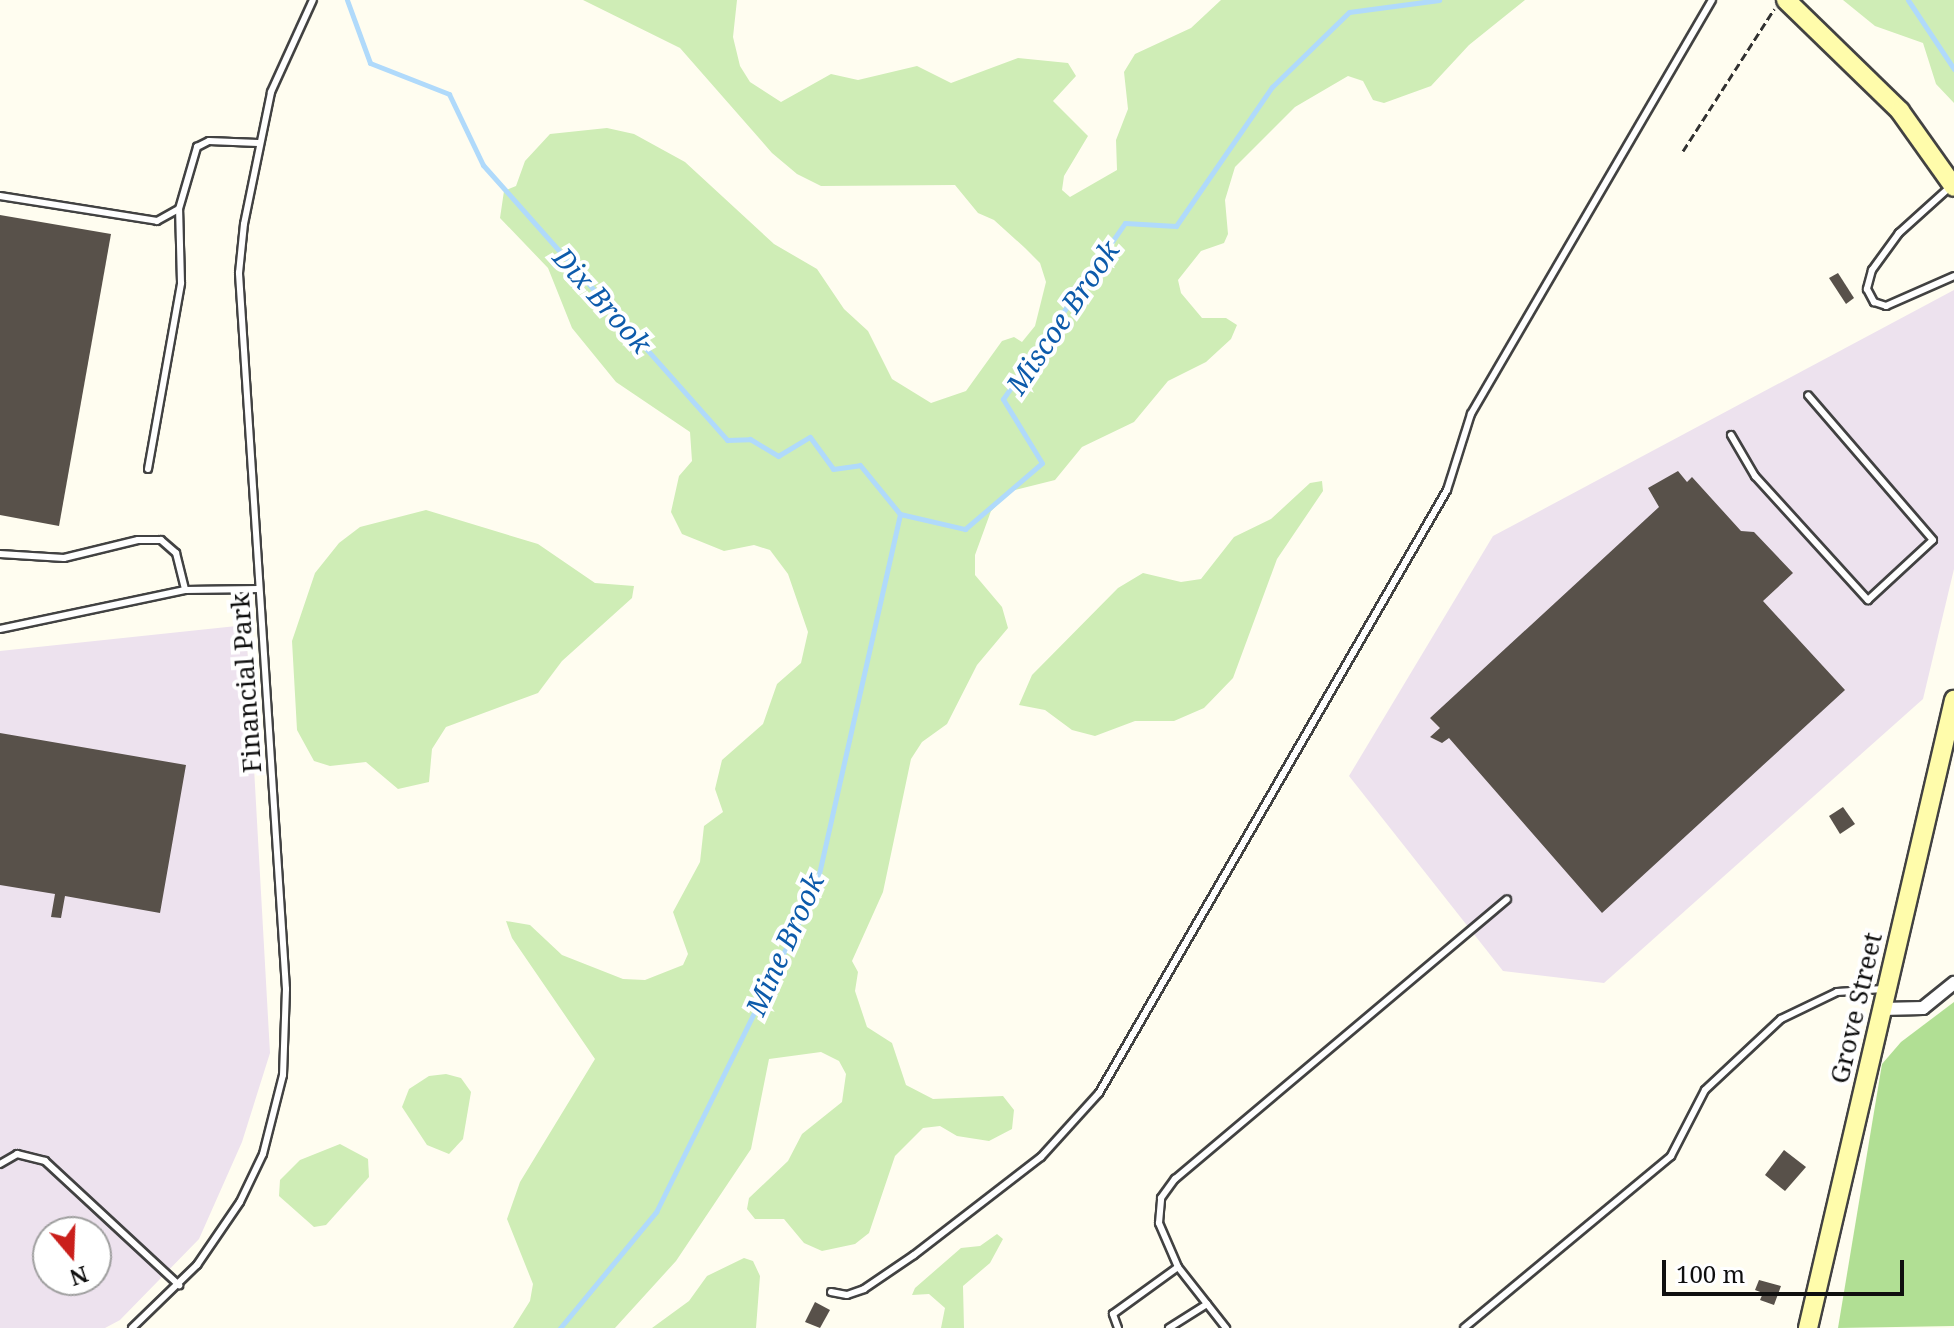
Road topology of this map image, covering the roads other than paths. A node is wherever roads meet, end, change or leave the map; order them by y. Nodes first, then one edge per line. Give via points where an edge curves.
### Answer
1 (313, 0) edge
2 (1712, 0) edge
3 (1786, 0) edge
4 (258, 143) junction
5 (1953, 186) edge
6 (0, 196) edge
7 (179, 209) junction
8 (1954, 276) edge
9 (1808, 395) dead end
10 (1731, 435) dead end
11 (148, 469) dead end
12 (0, 554) edge
13 (259, 589) junction
14 (185, 590) junction
15 (0, 629) edge
16 (1954, 700) edge
17 (1507, 899) dead end
18 (1954, 983) edge
19 (1887, 989) junction
20 (1882, 1009) junction
21 (0, 1164) edge
22 (1178, 1267) junction
23 (179, 1285) junction
24 (831, 1292) dead end
25 (1207, 1304) junction
26 (132, 1328) edge
27 (1118, 1328) edge
28 (1169, 1328) edge
29 (1226, 1328) edge
30 (1464, 1328) edge
31 (1808, 1328) edge

1 - 4 lane, Financial Park via 283,60
2 - 24 lane via 1471,414 1447,490 1099,1093 1041,1157 914,1255 864,1289 847,1295
3 - 5 main road via 1900,111
4 - 7 lane via 209,141 197,147
4 - 13 lane, Financial Park via 239,273
5 - 8 lane via 1899,233 1872,270 1867,289 1874,302 1886,306
6 - 7 lane via 141,222 157,221
7 - 11 lane via 181,283
9 - 10 lane via 1933,540 1868,600 1755,476
12 - 14 lane via 64,558 138,540 161,540 176,553
13 - 14 lane
13 - 23 lane, Financial Park via 287,1046 278,1103 252,1178 213,1244
14 - 15 lane
16 - 19 main road, Grove Street
17 - 22 lane via 1175,1179 1161,1198 1159,1223
18 - 20 street via 1923,1008
19 - 20 main road, Grove Street
19 - 30 lane via 1837,992 1781,1019 1705,1090 1671,1156
20 - 31 main road, Grove Street
21 - 23 lane via 17,1154 45,1161
22 - 25 lane
22 - 27 lane via 1113,1314
23 - 26 lane, Financial Park
25 - 28 lane
25 - 29 lane

